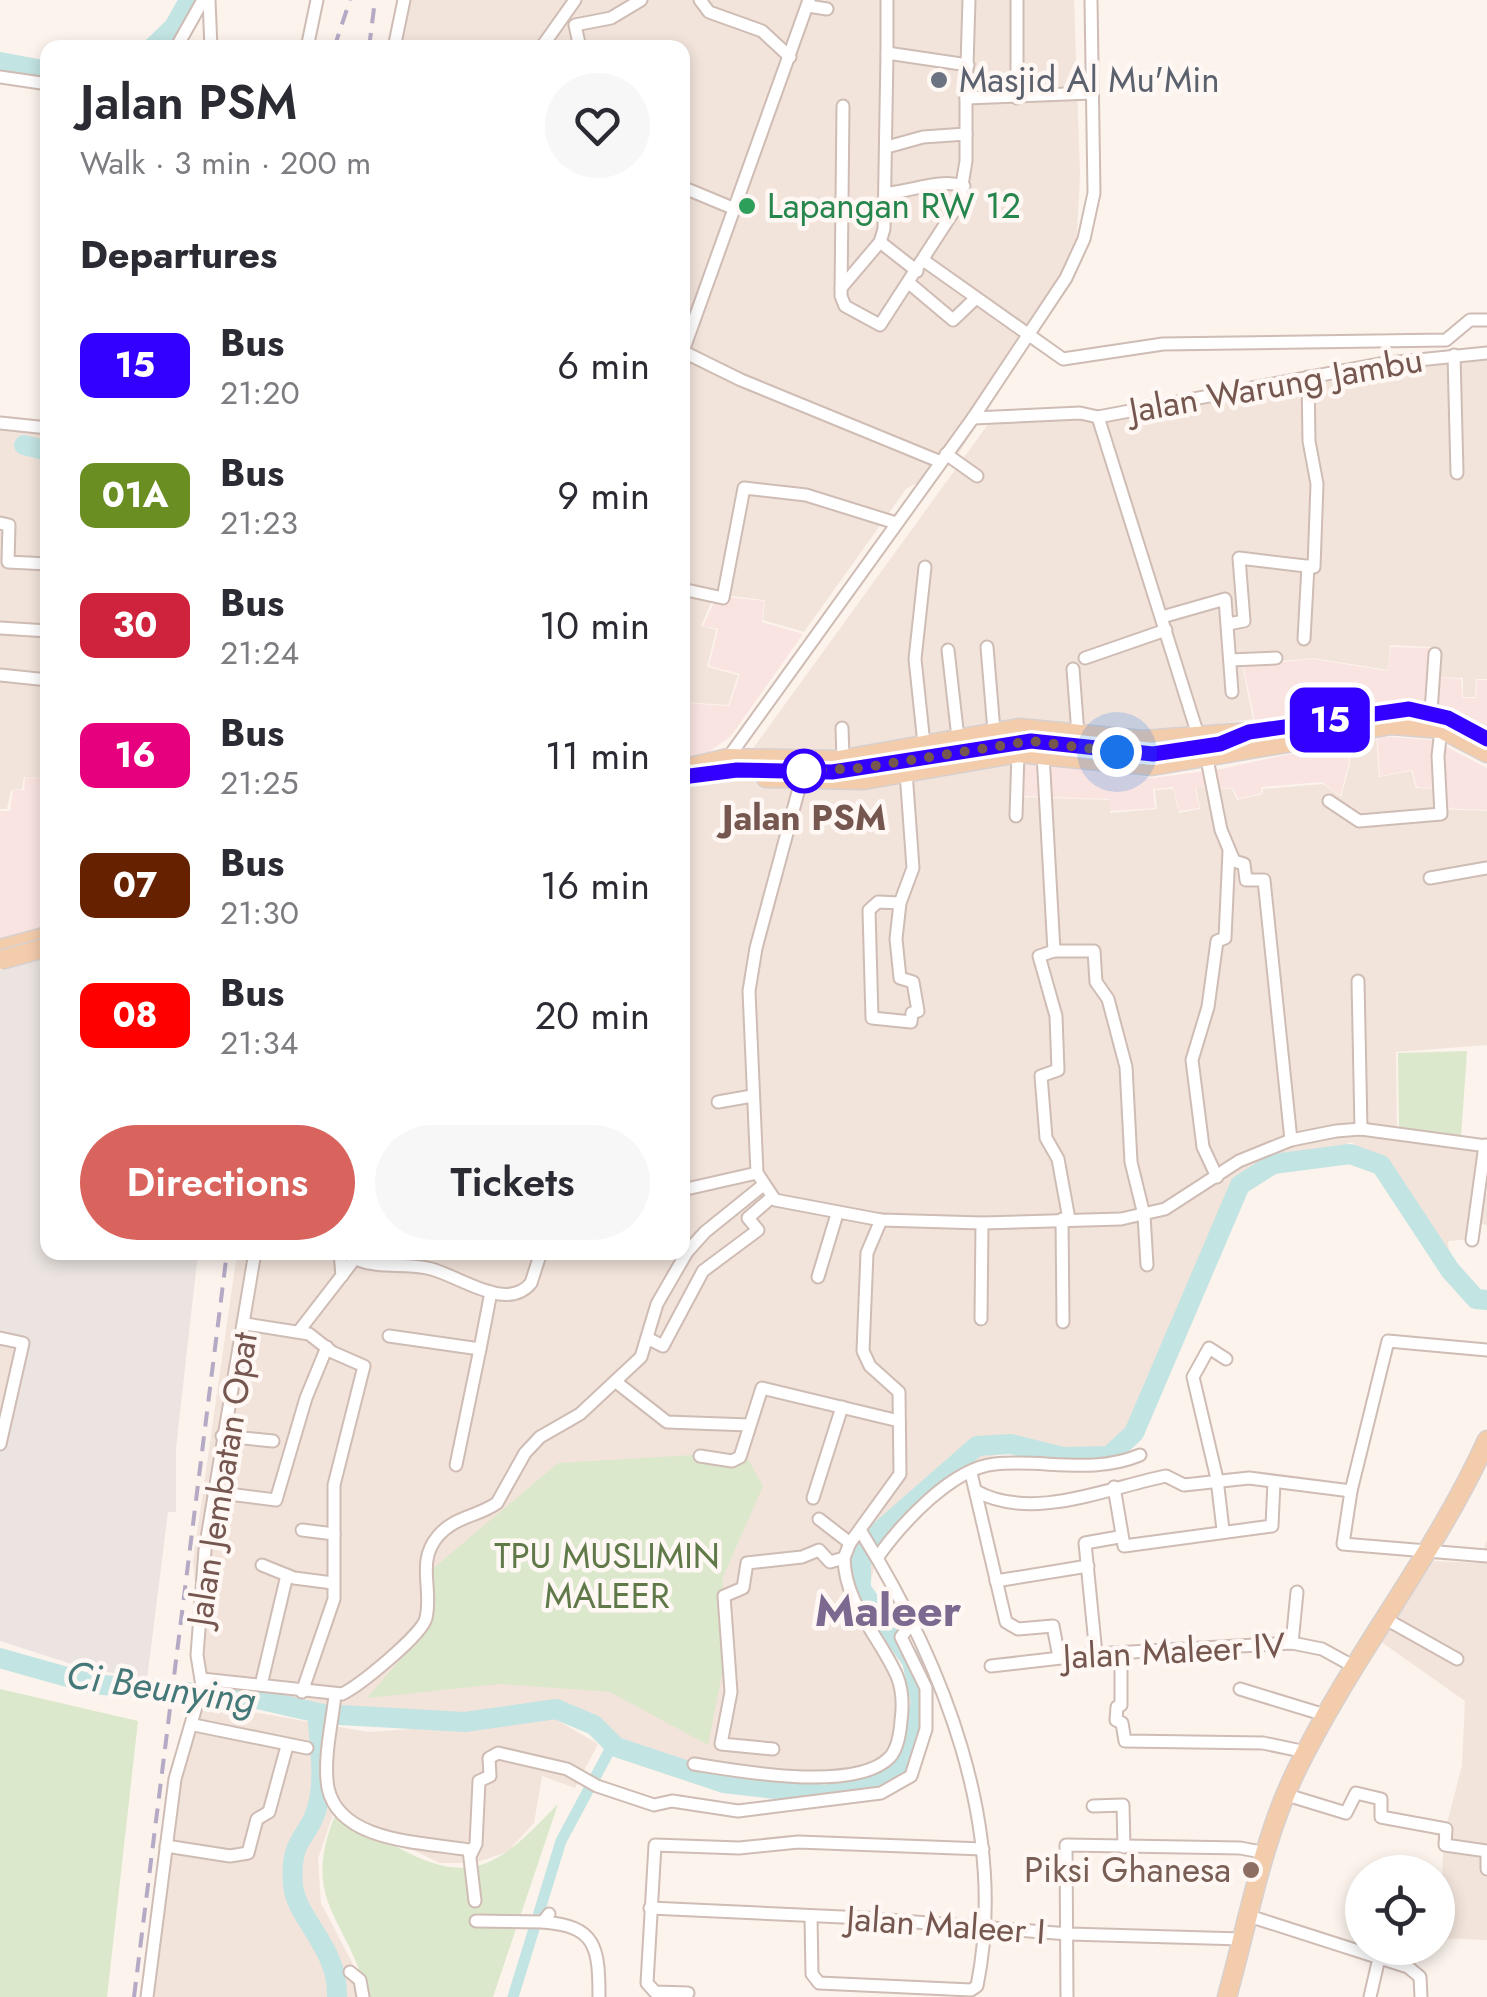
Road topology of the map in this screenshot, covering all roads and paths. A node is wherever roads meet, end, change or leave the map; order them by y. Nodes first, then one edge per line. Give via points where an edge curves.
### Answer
1 (206, 0) edge
2 (317, 0) edge
3 (404, 0) edge
4 (574, 0) edge
5 (641, 0) edge
6 (700, 0) edge
7 (887, 0) edge
8 (970, 0) edge
9 (1017, 0) edge
10 (1091, 0) edge
11 (809, 3) edge
12 (827, 9) dead end
13 (181, 40) edge
14 (210, 40) edge
15 (309, 40) edge
16 (396, 40) edge
17 (546, 40) edge
18 (579, 40) edge
19 (887, 53) junction
20 (790, 57) junction
21 (968, 65) junction
22 (0, 76) edge
23 (40, 83) edge
24 (1092, 93) junction
25 (966, 98) junction
26 (1016, 98) junction
27 (843, 106) dead end
28 (966, 134) junction
29 (887, 147) junction
30 (964, 186) junction
31 (690, 190) edge
32 (886, 192) junction
33 (735, 209) junction
34 (880, 242) junction
35 (920, 266) junction
36 (909, 283) junction
37 (841, 288) junction
38 (974, 300) junction
39 (1487, 320) edge
40 (690, 333) edge
41 (1030, 335) junction
42 (1487, 353) edge
43 (690, 355) edge
44 (1454, 355) junction
45 (1308, 377) junction
46 (1098, 416) junction
47 (974, 418) junction
48 (0, 423) edge
49 (40, 427) edge
50 (943, 458) junction
51 (1457, 473) dead end
52 (977, 476) dead end
53 (0, 523) edge
54 (896, 523) junction
55 (40, 564) edge
56 (1308, 566) junction
57 (925, 567) dead end
58 (690, 591) edge
59 (1164, 624) junction
60 (1228, 624) junction
61 (0, 628) edge
62 (40, 630) edge
63 (1304, 638) dead end
64 (987, 648) dead end
65 (948, 650) dead end
66 (1436, 654) dead end
67 (1085, 658) dead end
68 (1276, 658) dead end
69 (1230, 660) junction
70 (1073, 669) dead end
71 (0, 674) edge
72 (40, 679) edge
73 (1232, 692) dead end
74 (1431, 712) junction
75 (842, 728) dead end
76 (1442, 729) junction
77 (994, 731) junction
78 (1078, 734) junction
79 (1198, 734) junction
80 (958, 738) junction
81 (1249, 739) junction
82 (1487, 739) edge
83 (924, 744) junction
84 (1018, 753) junction
85 (1487, 753) edge
86 (1042, 754) junction
87 (844, 758) junction
88 (1207, 758) junction
89 (731, 766) junction
90 (690, 768) edge
91 (906, 772) junction
92 (690, 776) edge
93 (690, 781) edge
94 (802, 781) junction
95 (1328, 801) dead end
96 (1016, 816) dead end
97 (1228, 847) junction
98 (1487, 868) edge
99 (1430, 878) dead end
100 (900, 902) junction
101 (40, 941) edge
102 (0, 949) edge
103 (40, 949) edge
104 (1054, 951) junction
105 (24, 952) junction
106 (40, 954) edge
107 (0, 960) edge
108 (0, 968) edge
109 (1358, 981) dead end
110 (752, 1096) junction
111 (718, 1102) dead end
112 (1361, 1129) junction
113 (1290, 1140) junction
114 (1486, 1146) edge
115 (1220, 1177) junction
116 (760, 1180) junction
117 (690, 1189) edge
118 (772, 1197) junction
119 (838, 1214) junction
120 (1144, 1215) junction
121 (1066, 1219) junction
122 (882, 1220) junction
123 (982, 1223) junction
124 (1472, 1240) dead end
125 (690, 1249) edge
126 (254, 1260) edge
127 (341, 1260) edge
128 (354, 1260) edge
129 (365, 1260) edge
130 (540, 1260) edge
131 (682, 1260) edge
132 (1147, 1265) dead end
133 (342, 1276) junction
134 (818, 1276) dead end
135 (491, 1292) junction
136 (981, 1319) dead end
137 (1063, 1322) dead end
138 (246, 1324) junction
139 (299, 1331) junction
140 (389, 1336) dead end
141 (0, 1338) edge
142 (646, 1338) junction
143 (327, 1347) junction
144 (480, 1349) junction
145 (1487, 1350) edge
146 (1226, 1359) dead end
147 (616, 1382) junction
148 (842, 1407) junction
149 (899, 1421) junction
150 (749, 1426) junction
151 (348, 1431) junction
152 (362, 1434) dead end
153 (222, 1436) junction
154 (1487, 1440) edge
155 (272, 1441) dead end
156 (0, 1444) edge
157 (1140, 1455) dead end
158 (700, 1456) dead end
159 (456, 1465) dead end
160 (970, 1472) junction
161 (1217, 1480) junction
162 (1274, 1482) junction
163 (1114, 1487) junction
164 (976, 1491) junction
165 (1351, 1491) junction
166 (213, 1492) junction
167 (813, 1498) dead end
168 (819, 1519) dead end
169 (302, 1530) dead end
170 (1223, 1530) junction
171 (861, 1532) junction
172 (334, 1534) junction
173 (1119, 1536) junction
174 (850, 1543) junction
175 (874, 1552) junction
176 (1428, 1552) junction
177 (1487, 1556) edge
178 (844, 1558) junction
179 (262, 1566) dead end
180 (1088, 1566) junction
181 (287, 1576) junction
182 (996, 1582) junction
183 (332, 1583) junction
184 (1297, 1592) dead end
185 (1384, 1618) junction
186 (912, 1623) junction
187 (1292, 1644) junction
188 (1096, 1654) junction
189 (1121, 1654) junction
190 (1058, 1657) junction
191 (1457, 1658) dead end
192 (991, 1666) dead end
193 (1354, 1666) junction
194 (202, 1683) junction
195 (261, 1685) junction
196 (1240, 1689) dead end
197 (302, 1692) junction
198 (339, 1695) junction
199 (1325, 1715) junction
200 (194, 1725) junction
201 (286, 1746) junction
202 (307, 1748) dead end
203 (773, 1749) dead end
204 (1300, 1750) junction
205 (694, 1764) dead end
206 (1287, 1795) junction
207 (1093, 1806) dead end
208 (166, 1846) junction
209 (1124, 1847) junction
210 (983, 1849) junction
211 (1268, 1853) junction
212 (471, 1854) junction
213 (1487, 1869) edge
214 (475, 1901) dead end
215 (650, 1908) junction
216 (812, 1916) junction
217 (1249, 1916) junction
218 (476, 1921) dead end
219 (985, 1928) junction
220 (1069, 1934) junction
221 (1242, 1939) junction
222 (1345, 1947) edge
223 (1377, 1965) edge
224 (1396, 1965) edge
225 (353, 1974) dead end
226 (688, 1993) dead end
227 (147, 1997) edge
228 (363, 1997) edge
229 (599, 1997) edge
230 (1067, 1997) edge
231 (1227, 1997) edge
232 (1370, 1997) edge
233 (1421, 1997) edge

1 - 13 street
1 - 14 street
2 - 15 street
3 - 16 street
4 - 17 street
5 - 18 street via 610,18 576,25
6 - 20 street via 709,12 758,28
7 - 19 street
8 - 21 street
9 - 26 street
10 - 24 street
11 - 12 street
11 - 20 street
19 - 21 street
19 - 29 street
20 - 33 street
21 - 25 street
22 - 23 street
24 - 26 street
24 - 41 street via 1090,215 1066,278
25 - 26 street
25 - 28 street
27 - 37 street
28 - 29 street
28 - 30 street
29 - 32 street
30 - 32 street
30 - 35 street
31 - 33 street
32 - 34 street
33 - 40 street
34 - 35 street
34 - 37 street
35 - 36 street
35 - 38 street
36 - 37 street via 880,325 843,304
36 - 38 street via 953,320
38 - 41 street
39 - 41 street via 1470,320 1446,340 1163,344 1080,359 1055,356
41 - 47 street
42 - 44 street, Jalan Warung Jambu
43 - 50 street
44 - 45 street, Jalan Warung Jambu
44 - 51 street
45 - 46 street, Jalan Warung Jambu
45 - 56 street via 1318,484 1314,566
46 - 47 street
46 - 59 street, Jalan Warung Jambu
47 - 50 street
48 - 49 street
50 - 52 street
50 - 54 street
53 - 55 street via 9,525 8,562
54 - 58 street via 806,495 744,488 723,598
54 - 89 street
56 - 60 street via 1239,558 1244,621
56 - 63 street
57 - 83 street via 916,660
59 - 60 street via 1225,600
59 - 67 street
59 - 79 street, Jalan Warung Jambu
60 - 69 street
61 - 62 street
64 - 77 street
65 - 80 street
66 - 74 street
68 - 69 street
69 - 73 street
70 - 78 street
71 - 72 street
74 - 81 main road via 1382,712
74 - 82 main road
75 - 87 street
76 - 81 main road via 1390,726
76 - 85 main road
76 - 95 street via 1441,814 1359,821
77 - 78 main road
77 - 80 main road
78 - 79 main road via 1142,740
79 - 81 main road
80 - 83 main road
81 - 88 main road
81 - 92 main road, bridge via 1132,755 1010,742 832,772
83 - 87 main road
84 - 86 main road
84 - 91 main road
84 - 96 street
86 - 88 main road via 1128,766
86 - 104 street
87 - 89 main road
88 - 97 street
89 - 90 main road
89 - 93 main road
89 - 94 main road
91 - 94 main road
91 - 100 street via 913,874
94 - 110 street via 749,991
97 - 113 street via 1234,862 1244,864 1246,880 1264,879
97 - 115 street via 1225,938 1217,941 1192,1060 1203,1147
98 - 99 street
100 - 100 street via 876,903 869,910 872,1018 911,1022 918,1012 913,982 900,978 897,956
101 - 105 main road
102 - 105 main road
103 - 107 main road, bridge
104 - 120 street via 1094,950 1096,982 1126,1067 1131,1162
104 - 121 street via 1040,956 1056,1018 1058,1070 1041,1076 1046,1138 1058,1160
105 - 106 main road
105 - 108 main road
109 - 112 street
110 - 111 street
110 - 116 street
112 - 113 street
112 - 114 street
113 - 115 street
114 - 124 street
115 - 120 street
116 - 117 street
116 - 118 street
116 - 125 street
118 - 119 street
118 - 142 street via 748,1218 758,1230 696,1280 662,1346
119 - 122 street
119 - 134 street
120 - 121 street
120 - 132 street
121 - 123 street
121 - 137 street
122 - 123 street
122 - 149 street via 867,1253 863,1350 898,1391
123 - 136 street
126 - 138 street, Jalan Jembatan Opat
127 - 133 street
128 - 133 street
129 - 135 street via 380,1268 425,1267
130 - 135 street via 526,1290
131 - 142 street
133 - 139 street
135 - 144 street
138 - 139 street
138 - 153 street, Jalan Jembatan Opat
139 - 143 street
140 - 144 street
141 - 156 street via 23,1343
142 - 147 street via 641,1357
143 - 151 street via 364,1366
143 - 166 street via 275,1501
144 - 159 street
145 - 165 street via 1388,1341
146 - 161 street via 1209,1348 1192,1377
147 - 150 street via 668,1422
147 - 198 street via 532,1445 497,1503 456,1518 439,1535 426,1561 421,1631
148 - 149 street
148 - 150 street via 762,1388
148 - 167 street
149 - 171 street via 900,1474
150 - 158 street via 738,1459
151 - 152 street
151 - 172 street via 334,1485
153 - 155 street
153 - 166 street, Jalan Jembatan Opat
154 - 176 main road
157 - 160 street via 1076,1467 990,1464
160 - 164 street
160 - 175 street via 908,1517
161 - 162 street
161 - 163 street via 1184,1485 1166,1476
161 - 170 street
162 - 165 street
162 - 170 street via 1272,1526
163 - 164 street via 1052,1504
163 - 173 street
164 - 182 street
165 - 176 street via 1343,1546
166 - 194 street, Jalan Jembatan Opat via 196,1652
168 - 174 street
169 - 172 street
170 - 173 street via 1124,1546
171 - 174 street
171 - 175 street
172 - 183 street
173 - 180 street via 1086,1542
174 - 178 street
175 - 186 street
176 - 177 street
176 - 185 main road
178 - 203 street via 830,1562 819,1550 747,1563 743,1588 724,1596 731,1692 721,1744
178 - 205 street via 847,1588 901,1687 894,1753 877,1768 828,1776
179 - 181 street
180 - 182 street
180 - 188 street
181 - 183 street
181 - 195 street
182 - 190 street via 1006,1622 1018,1629 1053,1626
183 - 197 street via 334,1599
184 - 187 street
185 - 191 street
185 - 193 main road
186 - 210 street via 948,1705
186 - 212 street via 901,1637 926,1688 926,1729 916,1768 891,1790 738,1811 672,1801 654,1806 566,1769 498,1753 489,1758 490,1776 479,1781
187 - 189 street, Jalan Maleer IV
187 - 193 street, Jalan Maleer IV via 1322,1649
188 - 189 street, Jalan Maleer IV
188 - 190 street, Jalan Maleer IV
189 - 204 street via 1116,1720 1125,1742 1264,1743
190 - 192 street, Jalan Maleer IV
193 - 199 main road
194 - 195 street
194 - 200 street, Jalan Jembatan Opat
195 - 197 street
196 - 199 street
197 - 198 street
198 - 212 street via 328,1786 340,1809 394,1838 467,1848
199 - 204 main road
200 - 201 street
200 - 208 street, Jalan Jembatan Opat via 176,1770
201 - 202 street
201 - 208 street via 269,1812 257,1819 246,1854
204 - 206 main road
206 - 211 main road
206 - 213 street via 1346,1813 1356,1793 1381,1799 1381,1817 1446,1829 1445,1845 1487,1851
207 - 209 street via 1123,1805
208 - 227 street, Jalan Jembatan Opat
209 - 211 street
209 - 220 street via 1066,1845
210 - 215 street via 655,1845
210 - 219 street
211 - 217 main road
212 - 214 street
215 - 216 street, Jalan Maleer I
215 - 226 street via 648,1986
216 - 219 street, Jalan Maleer I
216 - 219 street via 812,1974 822,1984 972,1989
217 - 221 main road
217 - 222 street
218 - 229 street via 544,1919 586,1932
219 - 220 street, Jalan Maleer I
220 - 221 street, Jalan Maleer I
220 - 230 street
221 - 231 main road
223 - 232 street
224 - 233 street via 1419,1974
225 - 228 street

